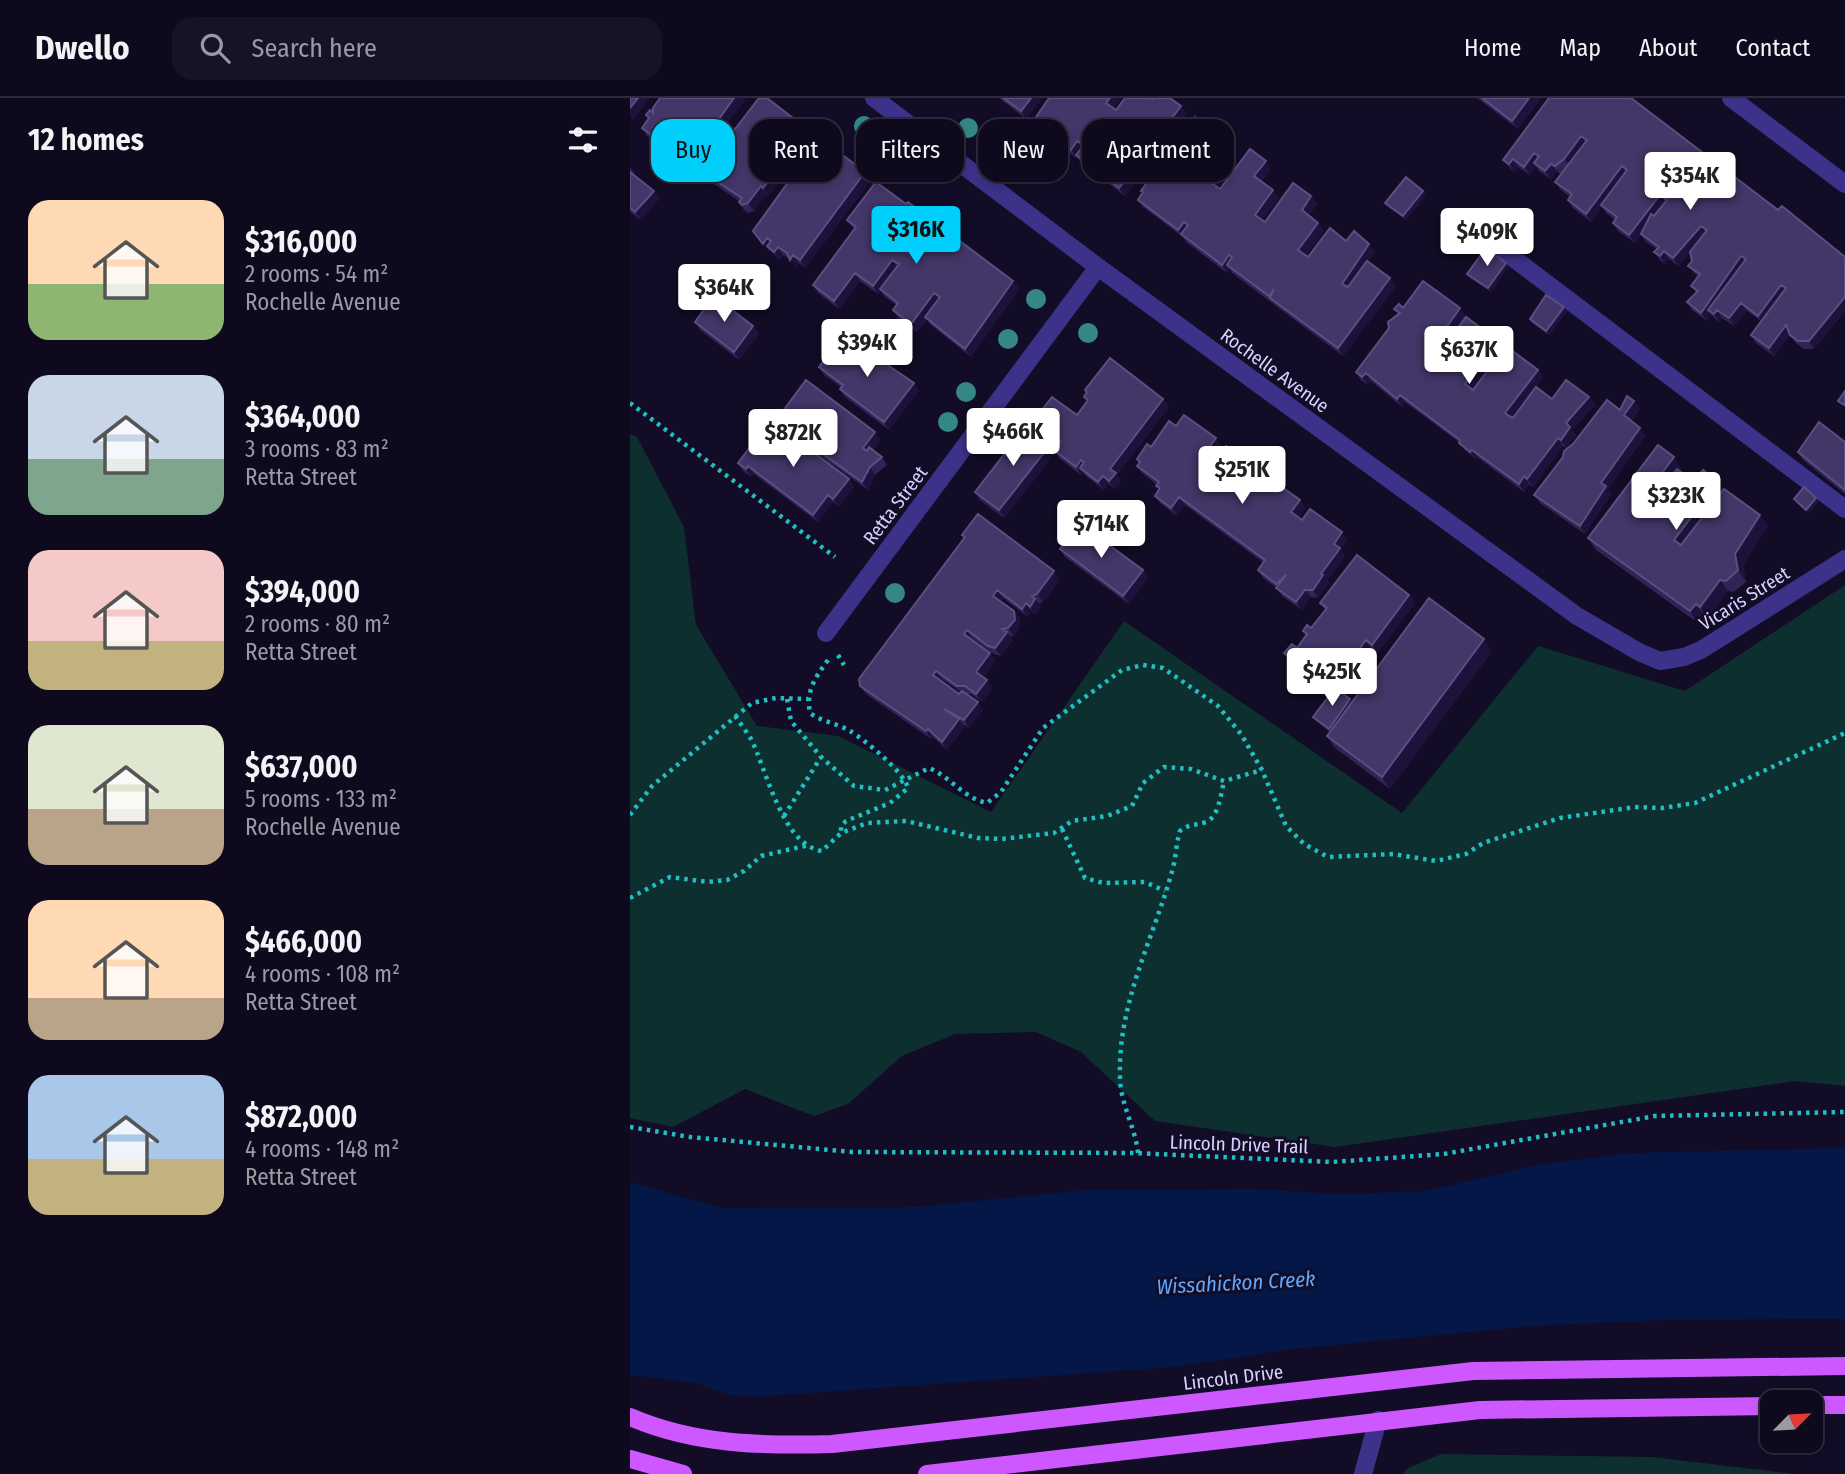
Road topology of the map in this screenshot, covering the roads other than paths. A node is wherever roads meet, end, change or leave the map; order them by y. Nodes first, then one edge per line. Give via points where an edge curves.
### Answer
1 (874, 98) edge
2 (1731, 98) edge
3 (1845, 184) edge
4 (1459, 217) dead end
5 (1098, 267) junction
6 (1845, 509) edge
7 (1845, 559) edge
8 (826, 633) dead end
9 (1660, 661) joint
10 (1845, 1366) edge
11 (1824, 1405) edge
12 (1845, 1405) edge
13 (1760, 1406) edge
14 (630, 1417) edge
15 (1378, 1420) junction
16 (630, 1459) edge
17 (683, 1474) edge
18 (928, 1474) edge
19 (1363, 1474) edge

1 - 5 street, Rochelle Avenue
2 - 3 street
4 - 6 street
5 - 8 street, Retta Street
5 - 9 street, Rochelle Avenue via 1565,607
7 - 9 street, Vicaris Street via 1701,650
10 - 14 main road, Lincoln Drive via 1473,1371 832,1444 713,1441
11 - 12 main road
13 - 15 main road via 1549,1407
15 - 18 main road
15 - 19 street
16 - 17 main road

